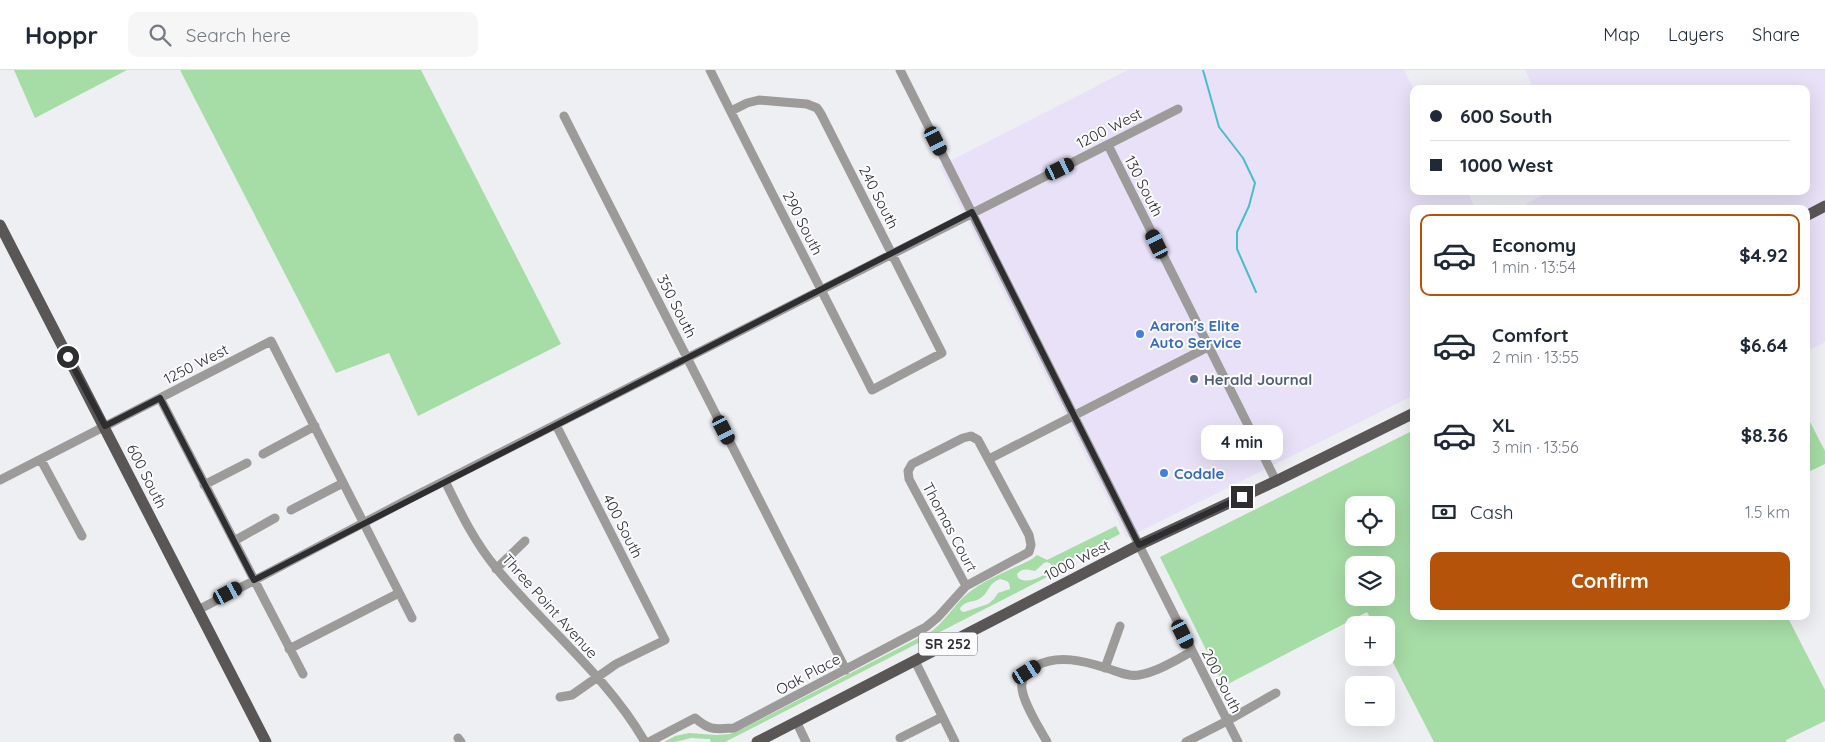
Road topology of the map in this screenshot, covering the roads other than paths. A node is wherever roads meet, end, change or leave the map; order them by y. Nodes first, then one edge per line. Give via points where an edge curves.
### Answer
1 (710, 70) edge
2 (900, 70) edge
3 (1178, 108) dead end
4 (731, 111) junction
5 (564, 116) dead end
6 (1108, 145) junction
7 (1825, 206) edge
8 (972, 212) junction
9 (1810, 214) edge
10 (2, 233) edge
11 (892, 253) junction
12 (822, 289) junction
13 (1208, 347) junction
14 (687, 357) junction
15 (872, 390) joint
16 (160, 398) junction
17 (1073, 414) junction
18 (1410, 415) edge
19 (556, 425) junction
20 (105, 426) junction
21 (314, 426) junction
22 (263, 454) dead end
23 (989, 459) junction
24 (41, 460) junction
25 (246, 463) dead end
26 (0, 480) edge
27 (445, 481) junction
28 (1276, 481) junction
29 (343, 483) junction
30 (204, 485) junction
31 (292, 510) dead end
32 (276, 518) dead end
33 (364, 522) junction
34 (82, 536) dead end
35 (525, 541) dead end
36 (234, 542) junction
37 (1139, 545) junction
38 (496, 568) junction
39 (254, 580) junction
40 (966, 586) junction
41 (399, 593) junction
42 (198, 610) junction
43 (412, 618) dead end
44 (1120, 626) dead end
45 (289, 649) junction
46 (1191, 652) junction
47 (915, 661) junction
48 (1106, 668) junction
49 (846, 670) junction
50 (302, 674) dead end
51 (597, 679) junction
52 (1276, 693) dead end
53 (560, 697) dead end
54 (942, 717) junction
55 (796, 721) junction
56 (1227, 722) junction
57 (900, 738) dead end
58 (266, 742) edge
59 (645, 742) edge
60 (649, 742) edge
61 (757, 742) edge
62 (806, 742) edge
63 (955, 742) edge
64 (1047, 742) edge
65 (1186, 742) edge
66 (1238, 742) edge

1 - 4 street, 290 South
2 - 8 street, 200 South
3 - 6 street, 1200 West
4 - 11 street, 240 South via 759,100 807,104 817,108
4 - 12 street, 290 South
5 - 14 street, 350 South
6 - 8 street, 1200 West
6 - 13 street, 130 South
7 - 9 main road
8 - 11 street, 1200 West
8 - 17 street, 200 South
10 - 20 main road, 600 South
11 - 12 street, 1200 West
11 - 15 street, 240 South via 942,354
12 - 14 street, 1200 West
12 - 15 street, 290 South
13 - 17 street
13 - 28 street, 130 South
14 - 19 street, 1200 West
14 - 49 street, 350 South
16 - 20 street, 1250 West
16 - 21 street, 1250 West via 272,341
16 - 30 street
17 - 23 street
17 - 37 street, 200 South
18 - 28 main road, 1000 West / SR 252
19 - 27 street, 1200 West
19 - 51 street, 400 South via 665,640 616,664
20 - 24 street, 1250 West
20 - 42 main road, 600 South
21 - 22 street
21 - 29 street
23 - 40 street, Thomas Court via 1031,544 1029,552
23 - 40 street, Thomas Court via 978,440 971,436 912,464 908,471 909,479
24 - 26 street, 1250 West
24 - 34 street
25 - 30 street
27 - 33 street, 1200 West
27 - 38 street, Three Point Avenue via 471,531
28 - 37 main road, 1000 West / SR 252
29 - 31 street
29 - 33 street
30 - 36 street
32 - 36 street
33 - 39 street, 1200 West
33 - 41 street
35 - 38 street
36 - 39 street
37 - 46 street, 200 South
37 - 47 main road, 1000 West / SR 252
38 - 51 street, Three Point Avenue
39 - 42 street, 1200 West
39 - 45 street
40 - 49 street, Oak Place via 926,627
41 - 43 street
41 - 45 street
42 - 58 main road, 600 South
44 - 48 street
45 - 50 street
46 - 48 street via 1139,675
46 - 56 street, 200 South
47 - 54 street
47 - 55 main road, 1000 West / SR 252
48 - 64 street via 1067,659 1051,660 1027,672 1022,683 1023,696
49 - 60 street, Oak Place via 734,728 715,729 695,718
51 - 53 street via 572,695
51 - 59 street, Three Point Avenue via 621,705
52 - 56 street
54 - 57 street
54 - 63 street
55 - 61 main road, 1000 West / SR 252
55 - 62 street
56 - 65 street
56 - 66 street, 200 South

